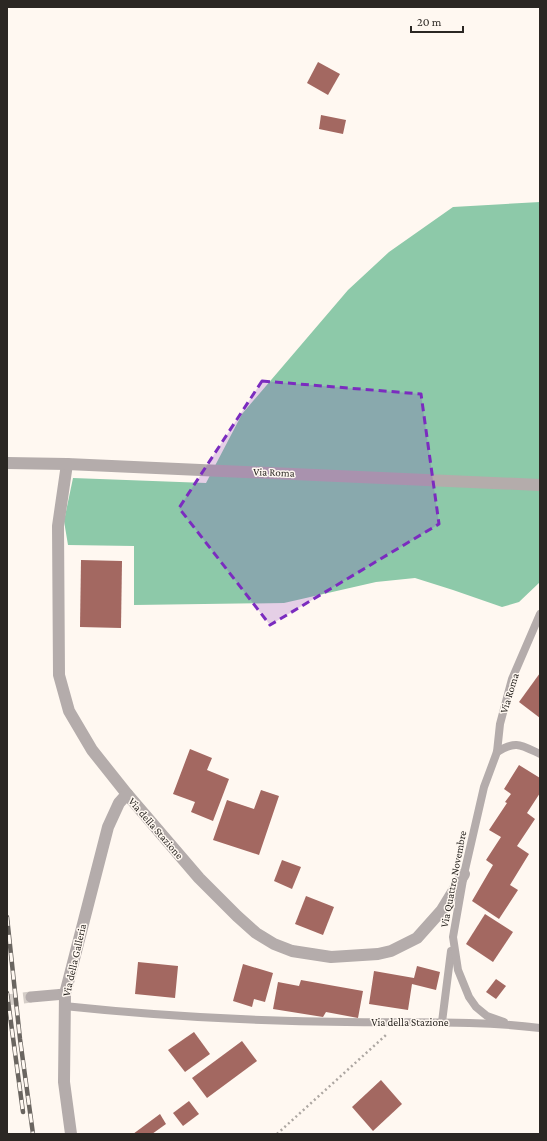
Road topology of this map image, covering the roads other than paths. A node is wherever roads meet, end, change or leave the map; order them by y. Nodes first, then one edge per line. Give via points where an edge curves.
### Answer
1 (7, 463) edge
2 (67, 464) junction
3 (540, 485) edge
4 (540, 614) edge
5 (497, 752) junction
6 (540, 754) edge
7 (127, 794) junction
8 (464, 874) junction
9 (453, 937) junction
10 (31, 997) tunnel mouth
11 (64, 1000) junction
12 (442, 1022) junction
13 (520, 1025) junction
14 (540, 1028) edge
15 (71, 1134) edge

1 - 2 street, Via Roma
2 - 3 street, Via Roma
2 - 7 street, Via della Stazione via 58,526 59,675 68,711 92,750
4 - 5 lane, Via Roma via 512,679 500,724
5 - 6 lane via 508,745 520,744
5 - 8 lane, Via Quattro Novembre via 484,787
7 - 8 street, Via della Stazione via 199,878 236,916 256,933 292,951 331,957 362,956 402,946 425,931 442,910
7 - 11 street, Via della Galleria via 119,803 108,827
8 - 9 lane, Via Quattro Novembre
9 - 12 lane
9 - 13 lane, Via Quattro Novembre via 455,960 461,981 476,1007 487,1016
10 - 11 street
11 - 12 lane, Via della Stazione via 147,1015 310,1022
11 - 15 street, Via della Galleria via 64,1082
12 - 13 lane, Via della Stazione
13 - 14 lane, Via della Stazione

